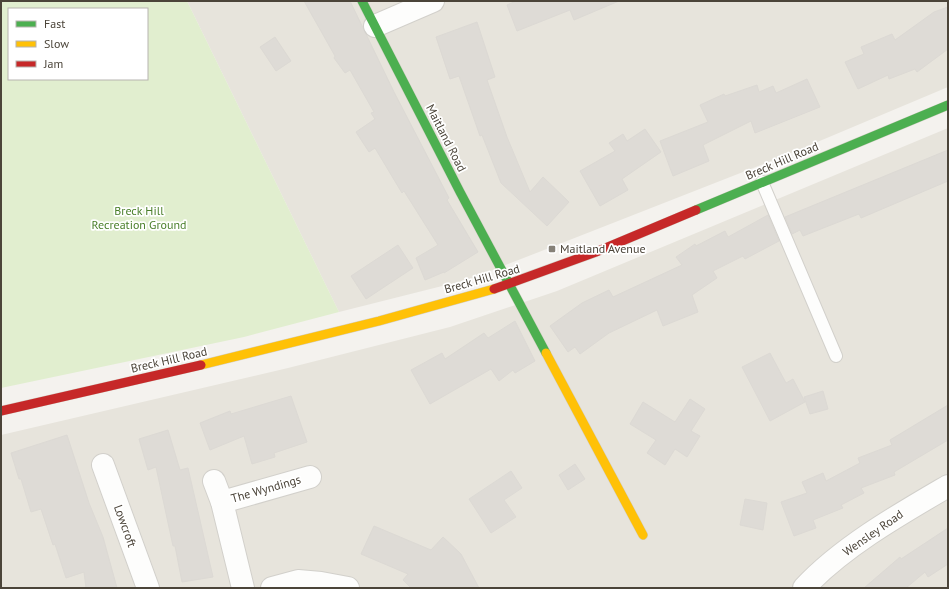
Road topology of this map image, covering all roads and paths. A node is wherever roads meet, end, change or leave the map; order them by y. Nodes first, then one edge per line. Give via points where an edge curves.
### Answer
1 (362, 1) edge
2 (433, 1) edge
3 (375, 26) junction
4 (948, 105) edge
5 (762, 182) junction
6 (510, 285) junction
7 (836, 356) dead end
8 (1, 411) edge
9 (103, 465) dead end
10 (310, 477) dead end
11 (214, 481) dead end
12 (948, 486) edge
13 (222, 502) junction
14 (643, 535) dead end
15 (148, 588) edge
16 (243, 588) edge
17 (272, 588) edge
18 (348, 588) edge
19 (804, 588) edge

1 - 3 street, Maitland Road
2 - 3 street
3 - 6 street, Maitland Road
4 - 5 street, Breck Hill Road
5 - 6 street, Breck Hill Road
5 - 7 lane
6 - 8 street, Breck Hill Road via 379,321 161,375
6 - 14 street
9 - 15 street, Lowcroft
10 - 13 street, The Wyndings
11 - 13 street, The Wyndings
12 - 19 street, Wensley Road via 904,511 850,549
13 - 16 street, The Wyndings
17 - 18 street via 298,581

